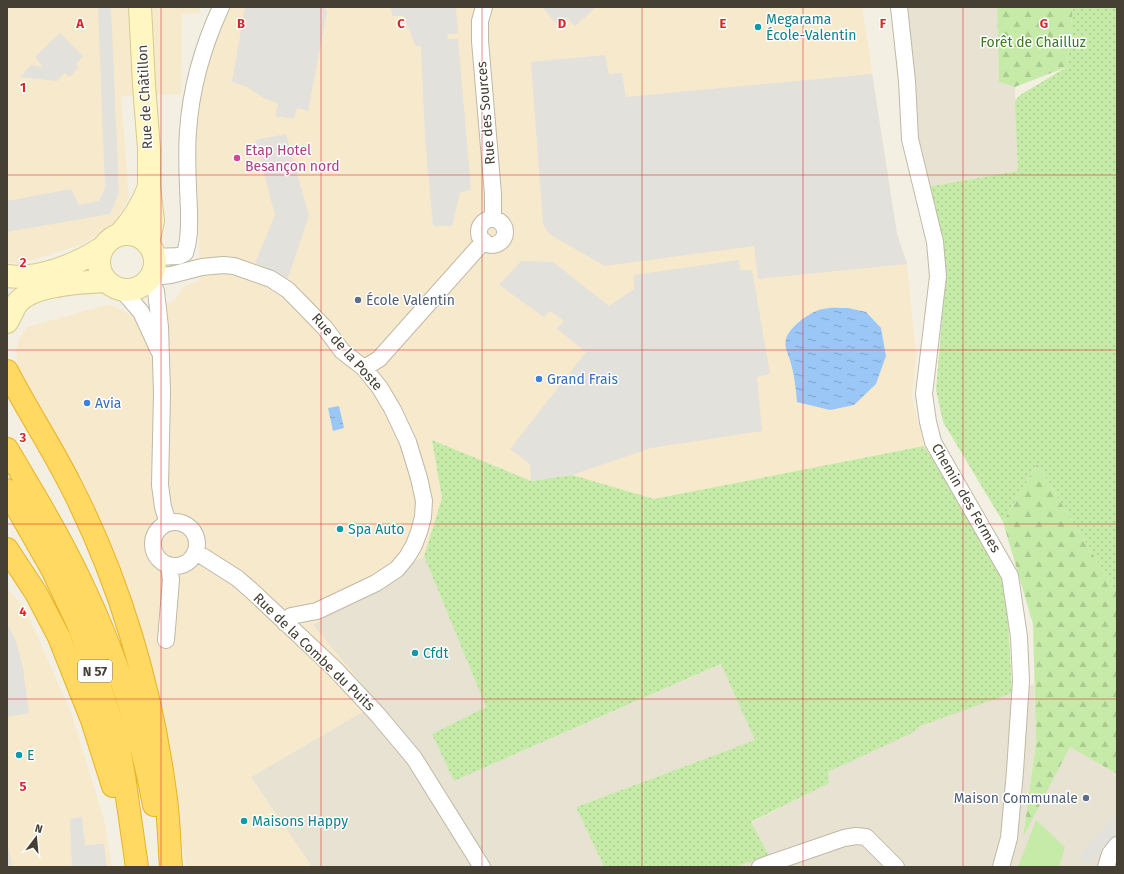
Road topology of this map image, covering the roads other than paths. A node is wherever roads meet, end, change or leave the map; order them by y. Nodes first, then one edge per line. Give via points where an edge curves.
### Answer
1 (140, 7) edge
2 (221, 7) edge
3 (484, 7) edge
4 (899, 7) edge
5 (149, 187) junction
6 (120, 234) junction
7 (102, 248) junction
8 (151, 263) junction
9 (7, 276) edge
10 (114, 285) junction
11 (7, 322) edge
12 (160, 354) junction
13 (364, 368) junction
14 (7, 371) edge
15 (7, 449) edge
16 (7, 490) edge
17 (168, 523) junction
18 (7, 549) edge
19 (196, 552) junction
20 (169, 565) junction
21 (285, 623) junction
22 (166, 640) dead end
23 (1117, 845) edge
24 (136, 867) edge
25 (163, 867) edge
26 (171, 867) edge
27 (482, 867) edge
28 (760, 867) edge
29 (896, 867) edge
30 (1001, 867) edge
31 (1106, 867) edge

1 - 5 street, Rue de Châtillon
2 - 8 street via 201,58 193,94 188,131 187,248 185,253 179,256
3 - 13 street, Rue des Sources via 480,21 480,41 494,219 502,224 505,230 504,237 499,243 492,245 484,242 379,359
4 - 30 street, Chemin des Fermes via 910,139 935,242 938,276 924,394 928,422 933,442 1010,576 1019,637 1021,682 1015,771 1009,838
5 - 6 street, Rue de Châtillon via 135,216
5 - 8 street, Rue de Châtillon via 153,221
6 - 7 street via 111,238
6 - 8 street via 135,235
7 - 9 street via 78,262 57,269 32,275
7 - 10 street via 98,264 100,273
8 - 10 street via 138,288 127,290
8 - 12 street via 160,327
8 - 13 street, Rue de la Poste via 162,276 223,265 234,266 270,279 288,290 325,328 342,351
10 - 11 street via 67,283 38,291 18,302
10 - 12 street via 141,312
12 - 17 street via 160,485
13 - 21 street, Rue de la Poste via 380,388 408,442 424,501 419,532 407,557 376,583 317,611 291,616
14 - 26 highway via 70,484 99,546 123,610 148,701 161,761
15 - 25 highway, N 57 via 84,587 108,645 129,705 145,766
16 - 24 highway, N 57 via 52,569 89,652 118,742
17 - 19 street via 179,522 191,528 197,539
17 - 20 street via 156,532 153,545 158,558
18 - 24 highway, N 57 via 48,615 76,679 107,762
19 - 20 street via 193,558 182,565
19 - 21 street, Rue de la Combe du Puits via 237,578
20 - 22 street via 171,580
21 - 27 street, Rue de la Combe du Puits via 335,669 414,758
23 - 31 street via 1110,854
28 - 29 street via 856,836 866,837

